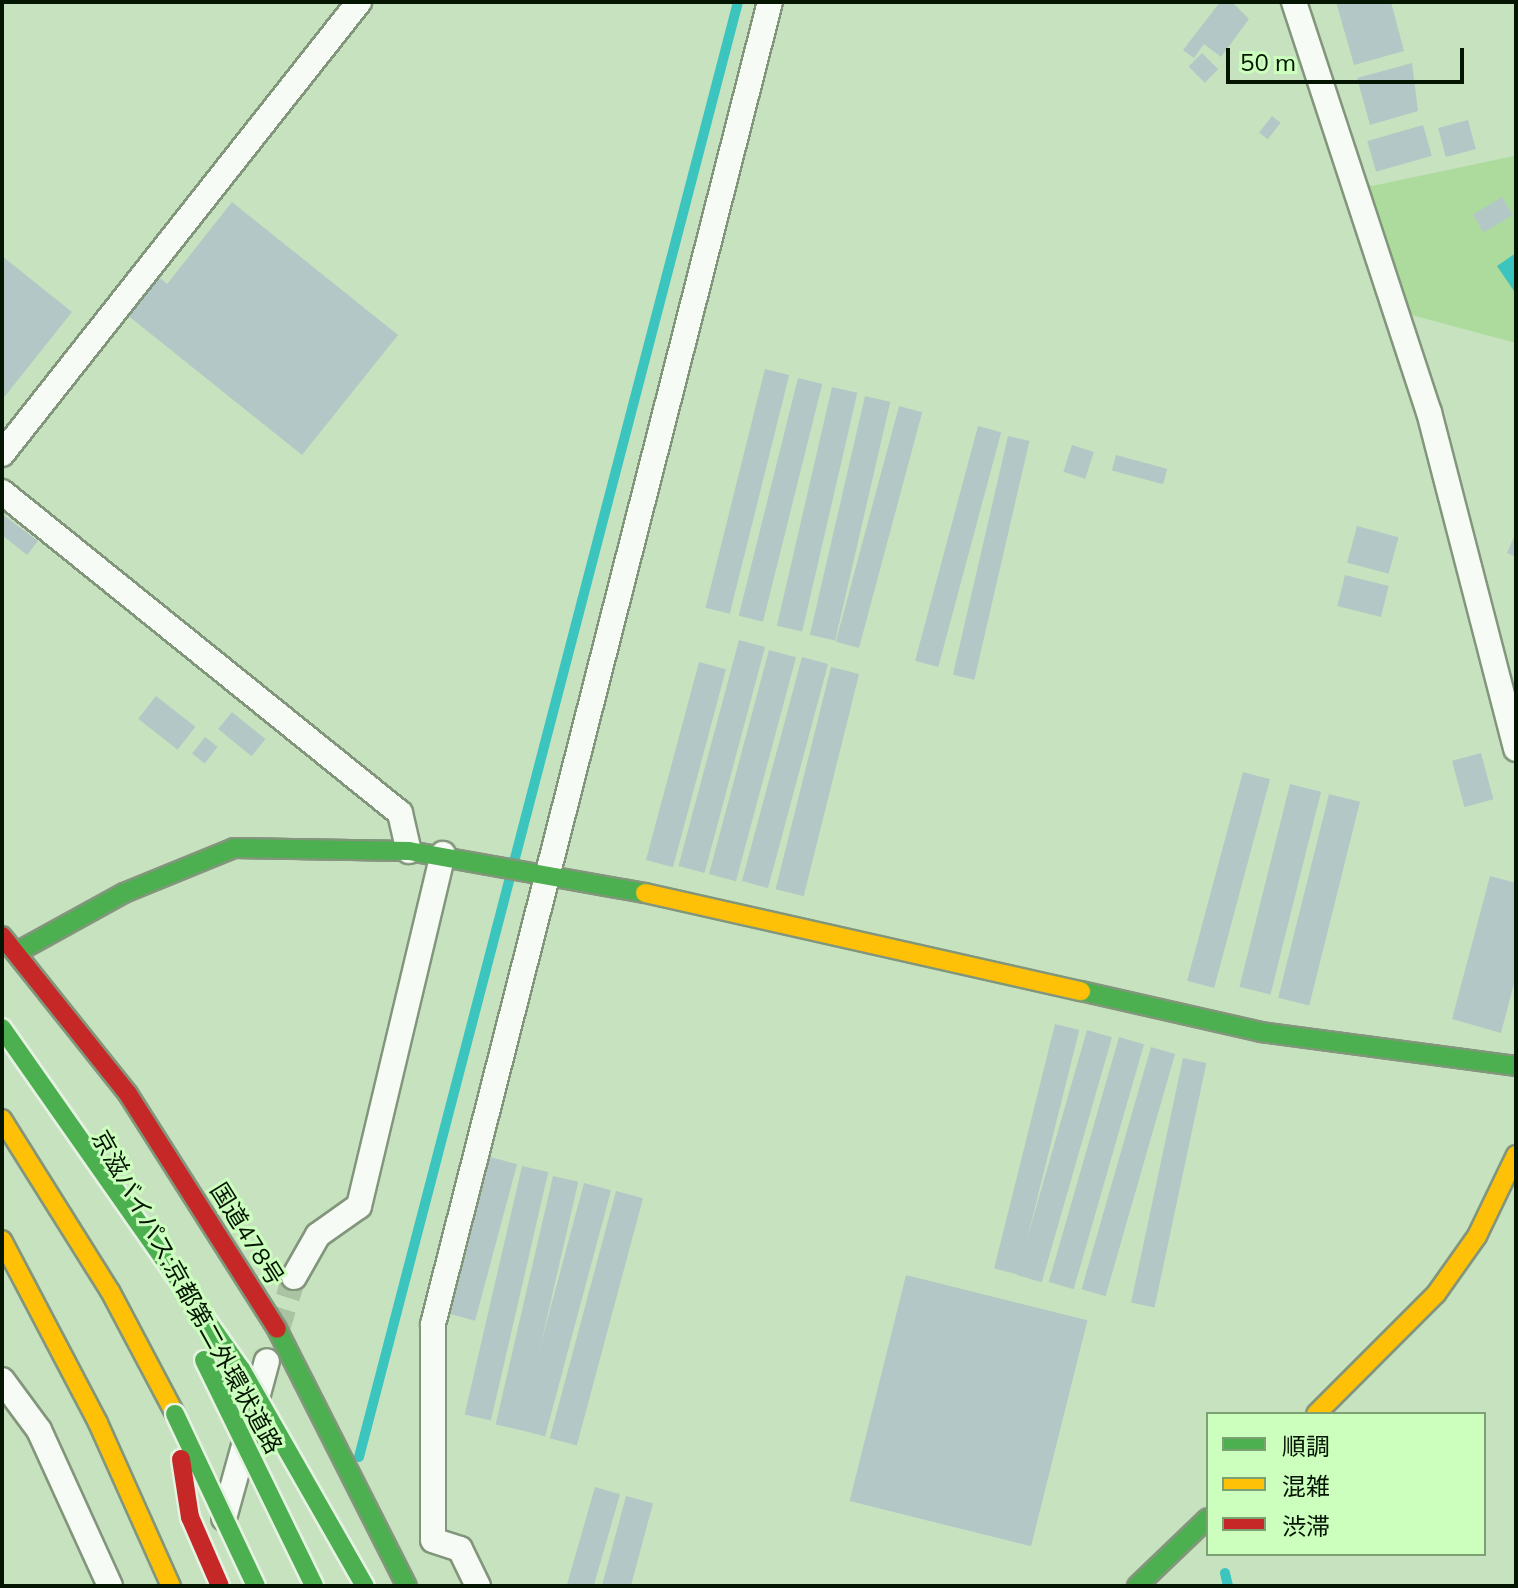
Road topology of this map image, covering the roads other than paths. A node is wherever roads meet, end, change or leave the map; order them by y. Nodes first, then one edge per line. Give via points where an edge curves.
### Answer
1 (359, 2) edge
2 (770, 2) edge
3 (1294, 2) edge
4 (2, 454) edge
5 (2, 492) edge
6 (1516, 749) edge
7 (409, 851) junction
8 (449, 855) junction
9 (553, 872) junction
10 (7, 951) edge
11 (2, 1029) edge
12 (1516, 1066) edge
13 (2, 1119) edge
14 (1516, 1155) edge
15 (2, 1240) edge
16 (294, 1277) tunnel mouth
17 (267, 1361) dead end
18 (2, 1380) edge
19 (1318, 1412) edge
20 (175, 1414) junction
21 (1206, 1521) edge
22 (1164, 1575) edge
23 (110, 1586) edge
24 (171, 1586) edge
25 (206, 1586) edge
26 (220, 1586) edge
27 (256, 1586) edge
28 (314, 1586) edge
29 (365, 1586) edge
30 (407, 1586) edge
31 (478, 1586) edge
32 (1137, 1586) edge

1 - 4 street
2 - 9 street
3 - 6 street via 1429,412
5 - 7 street via 400,813
7 - 8 main road
7 - 10 main road via 234,848 124,893
8 - 9 main road
8 - 16 street via 359,1206 318,1235
9 - 12 main road via 1261,1032
9 - 31 street via 433,1324 433,1540 460,1549
10 - 30 main road, 国道478号 via 128,1094 211,1219 288,1348
11 - 28 main road, 京滋バイパス;京都第二外環状道路, bridge via 192,1340
11 - 29 main road, bridge via 241,1369
13 - 20 main road via 110,1291
14 - 19 main road via 1477,1236 1436,1294
15 - 24 main road via 98,1423
17 - 25 street
18 - 23 street via 39,1430
20 - 26 main road, bridge via 190,1517
20 - 27 main road, bridge
21 - 22 main road
22 - 32 main road

